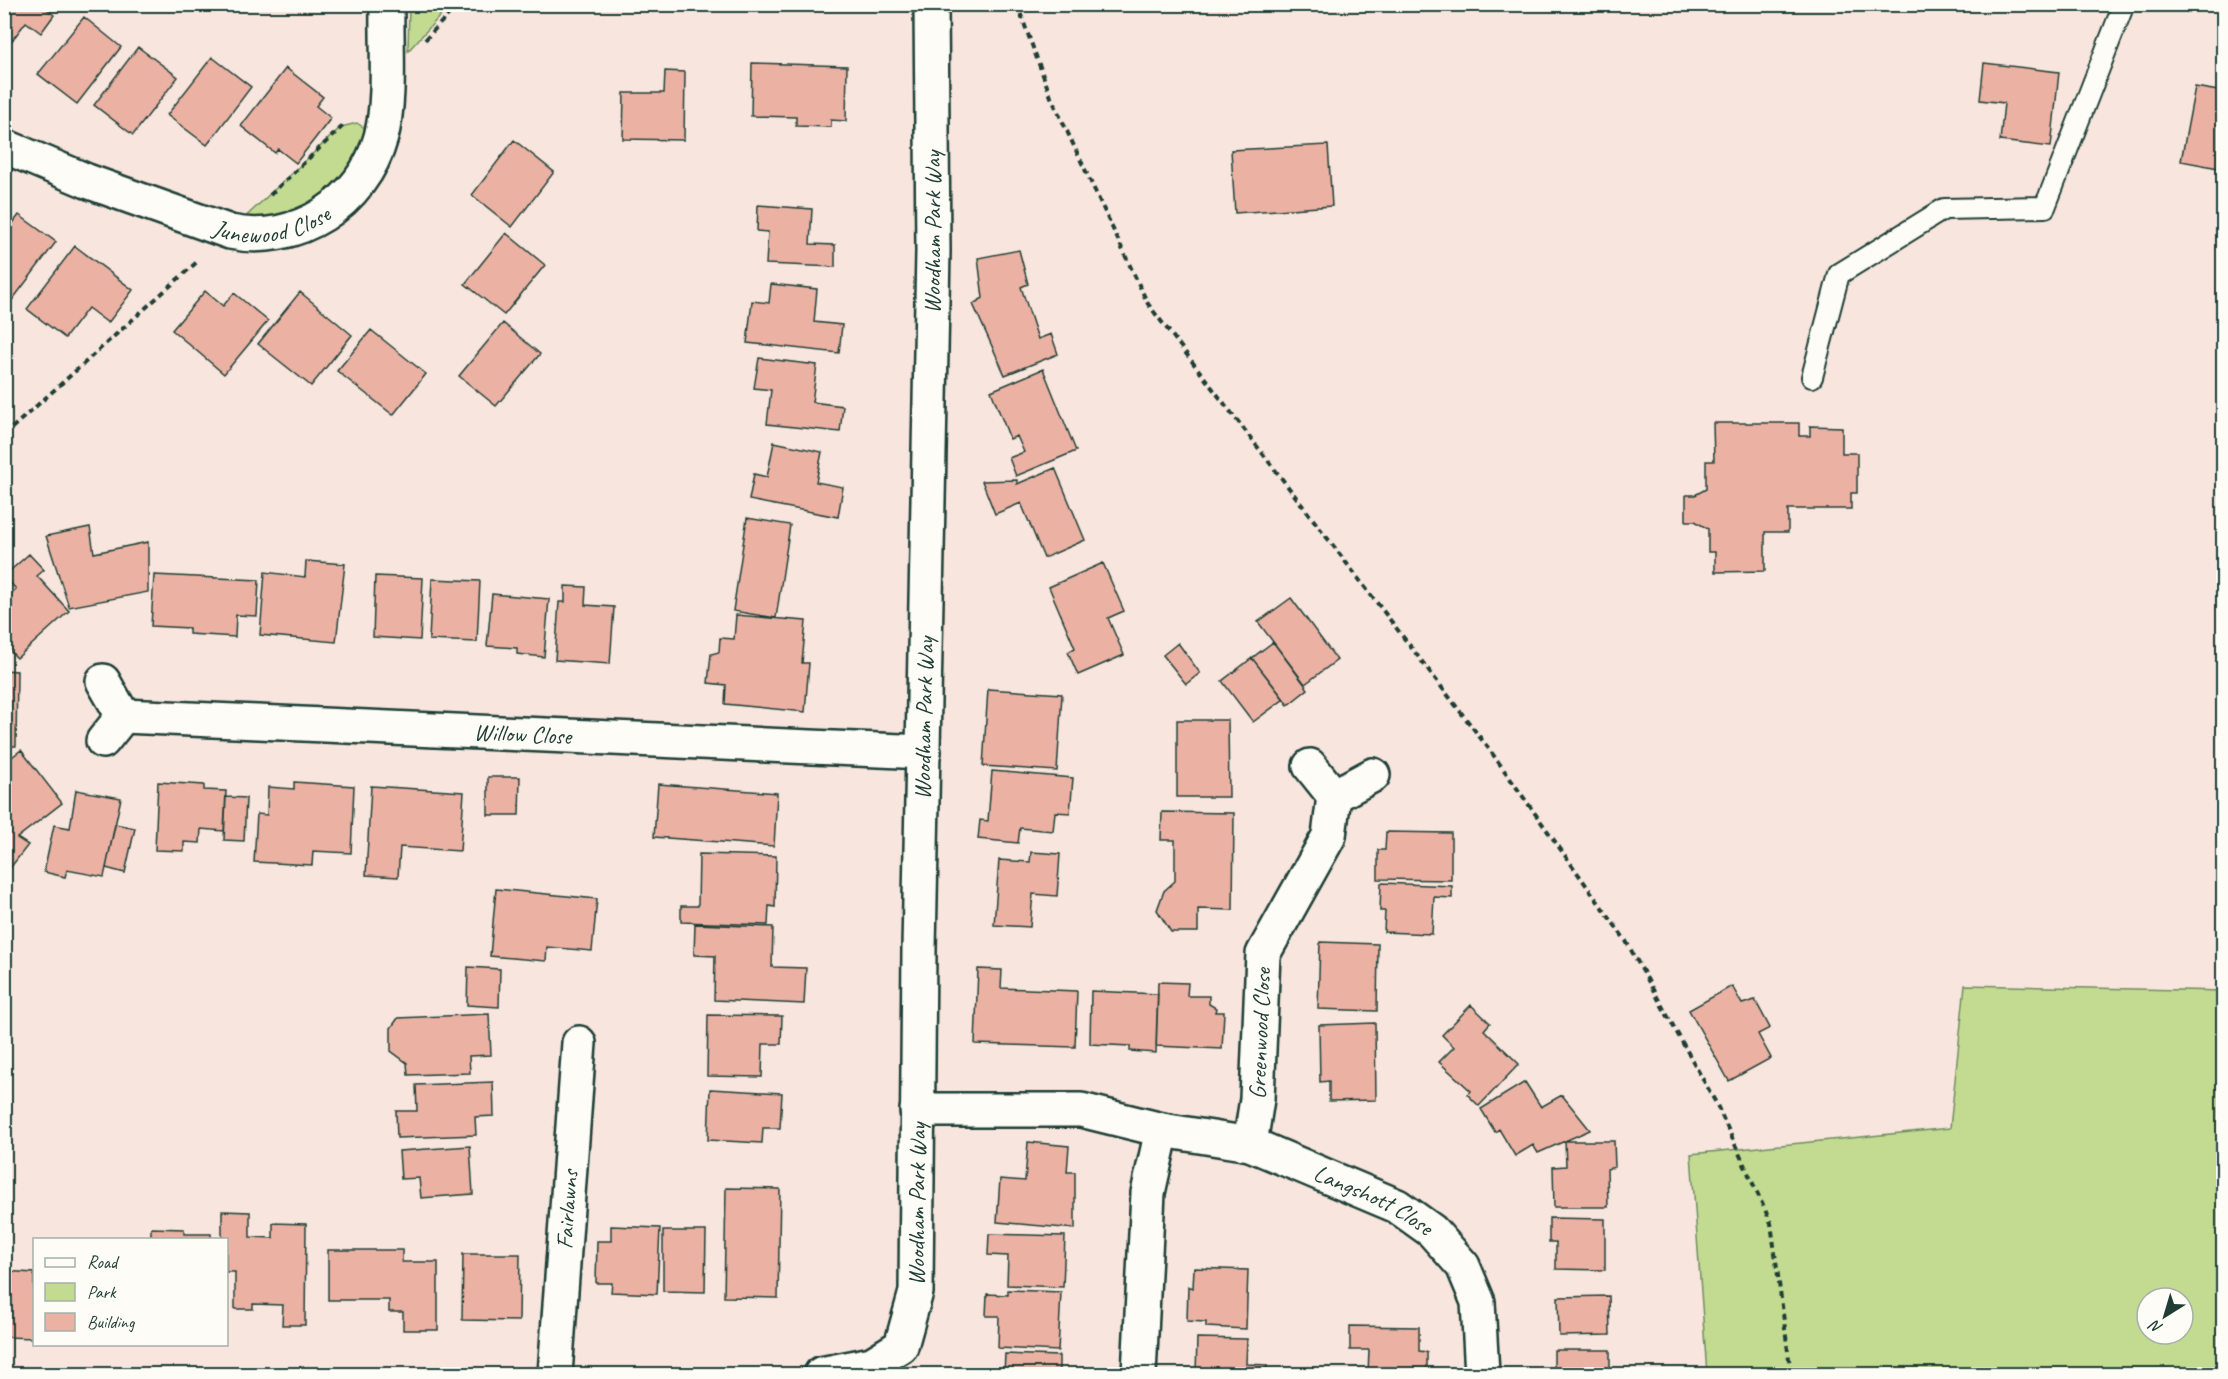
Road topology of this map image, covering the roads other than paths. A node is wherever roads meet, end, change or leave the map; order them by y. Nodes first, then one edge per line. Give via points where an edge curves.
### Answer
1 (387, 4) edge
2 (931, 4) edge
3 (2124, 4) edge
4 (4, 146) edge
5 (1812, 377) dead end
6 (103, 681) dead end
7 (924, 752) junction
8 (1310, 766) dead end
9 (1373, 774) dead end
10 (1334, 796) junction
11 (579, 1043) dead end
12 (917, 1110) junction
13 (1162, 1130) junction
14 (1250, 1144) junction
15 (555, 1374) edge
16 (821, 1374) edge
17 (1139, 1374) edge
18 (1482, 1374) edge

1 - 4 street, Junewood Close via 381,136 370,165 331,212 285,233 246,236 230,232 87,182
2 - 7 street, Woodham Park Way via 933,250
3 - 5 lane via 2045,207 1944,209 1839,274
6 - 7 street, Willow Close via 113,728
7 - 12 street, Woodham Park Way
8 - 10 street
9 - 10 street
10 - 14 street, Greenwood Close via 1329,836 1263,954 1257,1099
11 - 15 street, Fairlawns
12 - 13 street, Langshott Close via 1081,1110
12 - 16 street, Woodham Park Way via 916,1292 901,1346 872,1364
13 - 14 street, Langshott Close
13 - 17 street via 1148,1193
14 - 18 street, Langshott Close via 1397,1206 1432,1231 1463,1266 1478,1302

